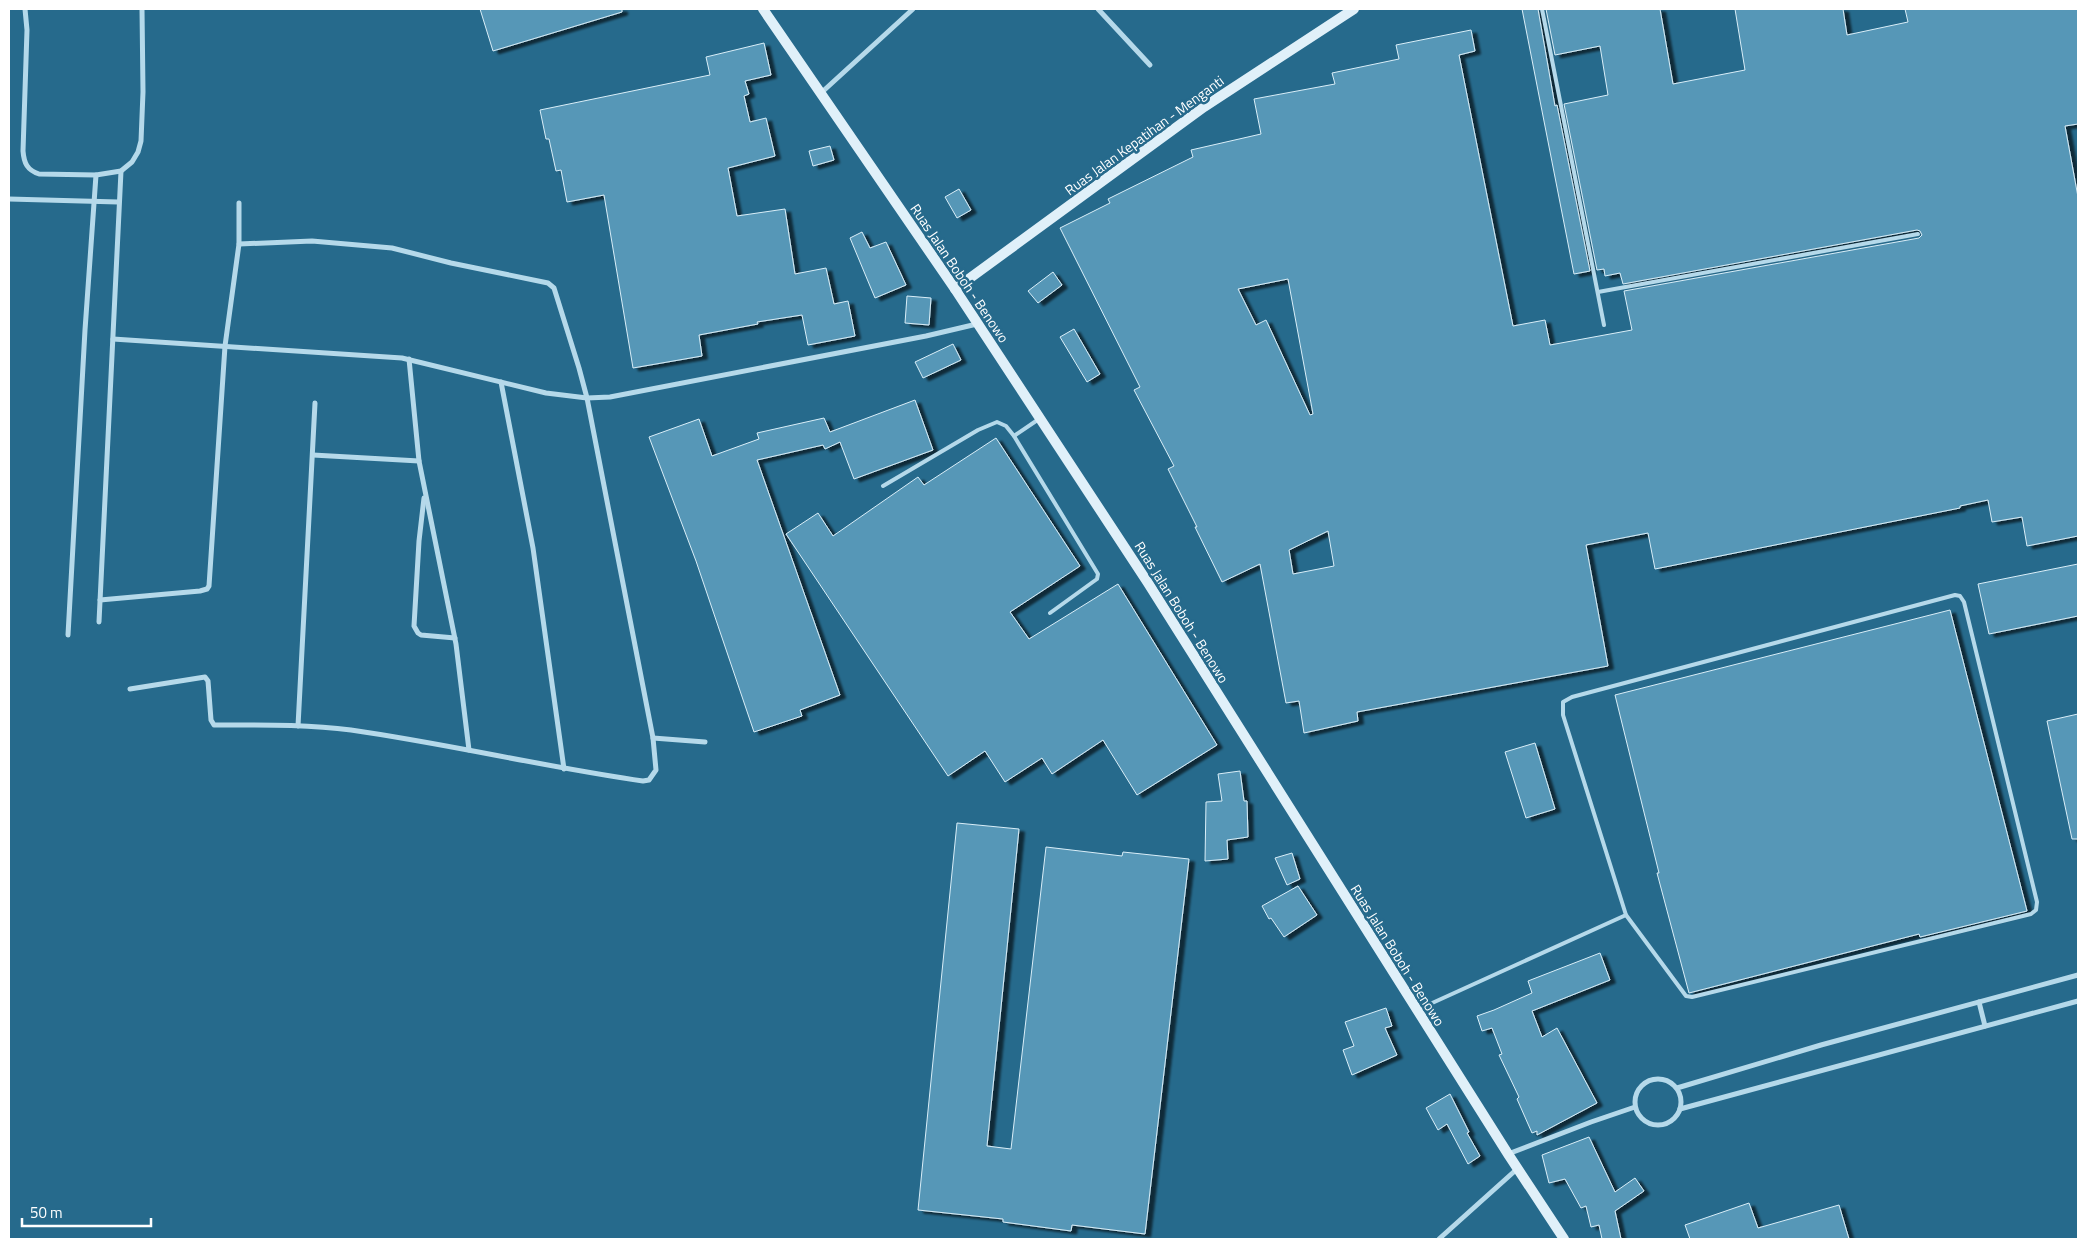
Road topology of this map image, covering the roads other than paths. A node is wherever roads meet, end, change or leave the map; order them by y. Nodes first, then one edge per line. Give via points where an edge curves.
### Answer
1 (25, 9) edge
2 (142, 9) edge
3 (763, 9) edge
4 (913, 9) edge
5 (1098, 9) edge
6 (1354, 9) edge
7 (1542, 9) edge
8 (1150, 65) dead end
9 (821, 94) junction
10 (121, 171) junction
11 (96, 175) junction
12 (9, 199) edge
13 (94, 201) junction
14 (118, 202) junction
15 (238, 203) dead end
16 (1918, 234) dead end
17 (239, 244) junction
18 (955, 289) junction
19 (1598, 292) junction
20 (978, 323) junction
21 (1604, 325) dead end
22 (113, 339) junction
23 (225, 346) junction
24 (409, 359) junction
25 (501, 382) junction
26 (587, 398) junction
27 (315, 403) dead end
28 (1040, 418) junction
29 (1014, 436) junction
30 (313, 455) junction
31 (419, 461) junction
32 (884, 486) dead end
33 (425, 492) junction
34 (100, 600) junction
35 (1050, 613) dead end
36 (99, 622) dead end
37 (68, 635) dead end
38 (455, 638) junction
39 (130, 689) dead end
40 (298, 726) junction
41 (653, 738) junction
42 (705, 742) dead end
43 (468, 750) junction
44 (564, 769) junction
45 (1626, 915) junction
46 (2078, 975) edge
47 (2078, 1001) edge
48 (1979, 1002) junction
49 (1417, 1010) junction
50 (1985, 1026) junction
51 (1676, 1088) junction
52 (1635, 1108) junction
53 (1680, 1109) junction
54 (1508, 1154) junction
55 (1518, 1169) junction
56 (1439, 1239) edge
57 (1564, 1239) edge

1 - 11 street via 25,163 39,174
2 - 10 street via 141,140 132,162
3 - 9 main road, Ruas Jalan Boboh - Benowo
4 - 9 street
5 - 8 street
6 - 18 main road, Ruas Jalan Kepatihan - Menganti via 1204,107
7 - 19 lane
9 - 18 main road, Ruas Jalan Boboh - Benowo
10 - 11 street
10 - 14 street
11 - 13 street
12 - 13 street
13 - 14 street
13 - 37 street
14 - 22 street
15 - 17 street
16 - 19 lane
17 - 23 street
17 - 26 street via 312,241 392,248 548,283 556,292
18 - 20 main road, Ruas Jalan Boboh - Benowo
19 - 21 lane
20 - 26 street via 620,395
20 - 28 main road, Ruas Jalan Boboh - Benowo
22 - 23 street
22 - 34 street
23 - 24 street
23 - 34 street via 209,588
24 - 25 street
24 - 31 street
25 - 26 street via 546,393
25 - 44 street via 533,548
26 - 41 street
27 - 30 street
28 - 29 lane
28 - 49 main road, Ruas Jalan Boboh - Benowo
29 - 32 lane via 1006,426 997,422 991,424
29 - 35 lane via 1098,574 1097,579
30 - 31 street
30 - 40 street
31 - 33 street
33 - 38 street
33 - 38 street via 414,626 421,635
34 - 36 street
38 - 43 street
39 - 40 street via 205,677 214,725
40 - 43 street via 349,730
41 - 42 street
41 - 44 street via 656,770 649,780
43 - 44 street
45 - 45 lane via 1563,716 1563,702 1582,694 1955,595 1963,599 2037,902 2035,912 1692,997 1683,992
45 - 49 lane
46 - 48 street
47 - 50 street
48 - 50 street
48 - 51 street
49 - 54 main road, Ruas Jalan Boboh - Benowo
50 - 53 street
51 - 52 street via 1670,1082 1652,1079 1638,1090
51 - 53 street
52 - 53 street via 1645,1121 1653,1125 1669,1122
52 - 54 street
54 - 55 main road, Ruas Jalan Boboh - Benowo
55 - 56 street
55 - 57 main road, Ruas Jalan Boboh - Benowo

